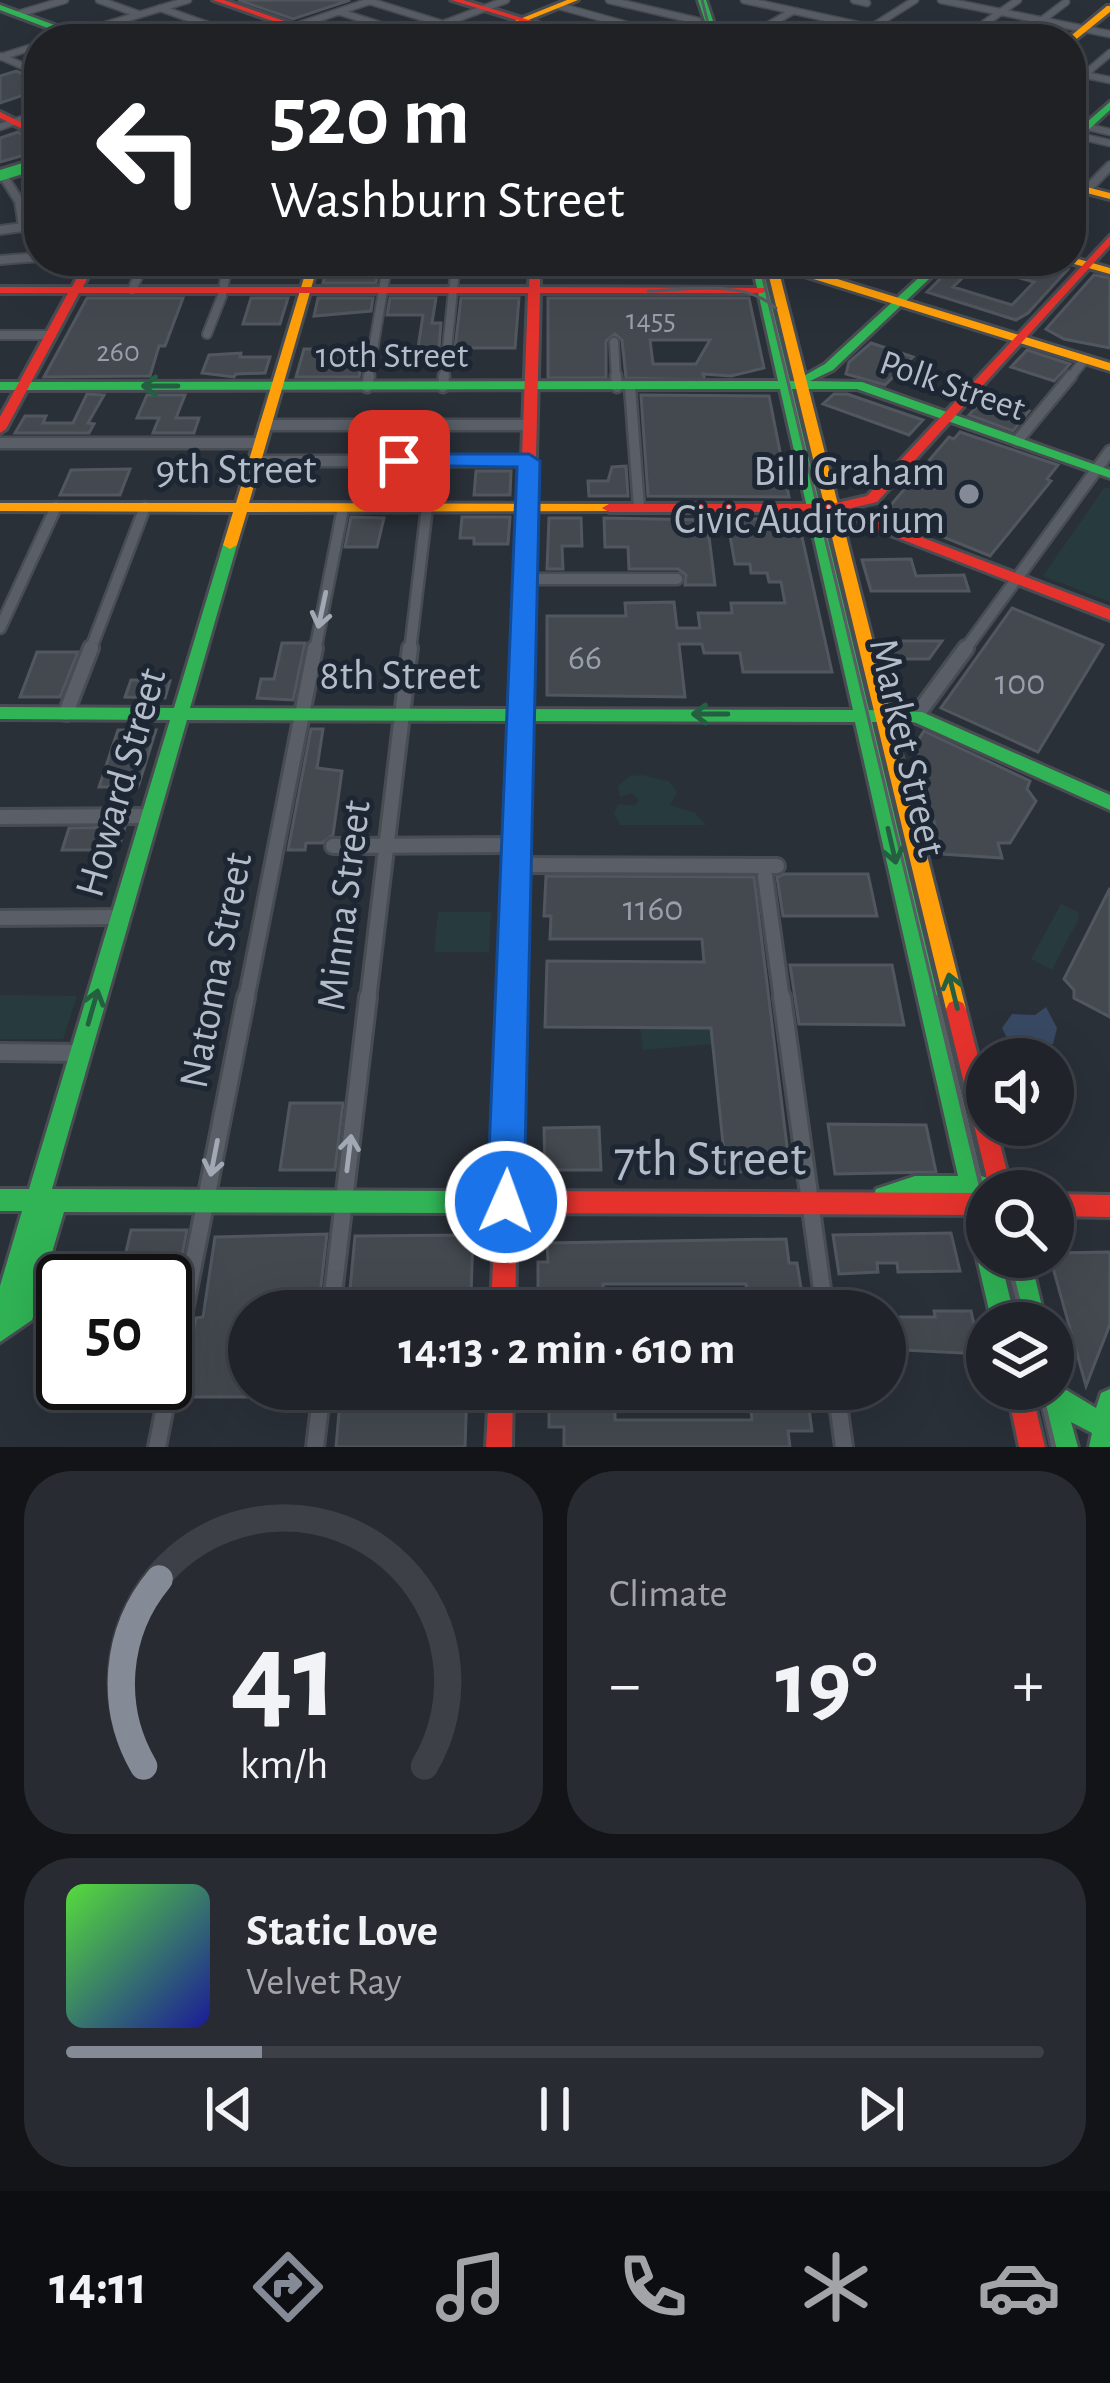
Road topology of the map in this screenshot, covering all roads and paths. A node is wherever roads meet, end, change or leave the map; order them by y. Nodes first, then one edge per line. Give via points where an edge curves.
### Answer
1 (65, 0) edge
2 (99, 0) edge
3 (188, 0) edge
4 (217, 0) edge
5 (347, 0) edge
6 (455, 0) edge
7 (506, 0) edge
8 (609, 0) edge
9 (744, 0) edge
10 (854, 0) edge
11 (915, 0) edge
12 (941, 0) edge
13 (1018, 0) edge
14 (371, 1) edge
15 (1066, 2) edge
16 (566, 3) edge
17 (868, 3) edge
18 (360, 4) junction
19 (160, 8) junction
20 (484, 8) junction
21 (1110, 8) edge
22 (9, 10) edge
23 (793, 11) junction
24 (339, 12) junction
25 (1001, 12) junction
26 (140, 14) junction
27 (702, 15) edge
28 (1042, 20) junction
29 (120, 21) junction
30 (40, 24) edge
31 (112, 24) edge
32 (128, 24) edge
33 (205, 24) edge
34 (290, 24) edge
35 (302, 24) edge
36 (377, 24) edge
37 (515, 24) edge
38 (533, 24) edge
39 (633, 24) edge
40 (770, 24) edge
41 (853, 24) edge
42 (877, 24) edge
43 (984, 24) edge
44 (1037, 24) edge
45 (1052, 24) edge
46 (1086, 27) edge
47 (1110, 53) edge
48 (1086, 72) edge
49 (1110, 166) edge
50 (1, 176) edge
51 (1086, 186) edge
52 (23, 227) joint
53 (0, 230) edge
54 (81, 276) edge
55 (138, 276) edge
56 (224, 276) edge
57 (309, 276) edge
58 (387, 276) edge
59 (455, 276) edge
60 (534, 276) edge
61 (759, 276) edge
62 (773, 276) edge
63 (826, 276) edge
64 (846, 276) edge
65 (927, 276) edge
66 (1068, 276) edge
67 (0, 290) edge
68 (72, 290) junction
69 (132, 290) junction
70 (221, 290) junction
71 (305, 290) junction
72 (386, 290) junction
73 (454, 290) junction
74 (534, 290) junction
75 (762, 290) junction
76 (904, 297) junction
77 (207, 334) dead end
78 (0, 335) edge
79 (1024, 335) junction
80 (48, 341) junction
81 (614, 342) dead end
82 (1110, 356) edge
83 (1085, 359) junction
84 (1110, 368) edge
85 (13, 386) edge
86 (794, 386) junction
87 (277, 387) junction
88 (367, 387) junction
89 (442, 387) junction
90 (531, 387) junction
91 (624, 387) junction
92 (950, 418) junction
93 (530, 425) junction
94 (0, 429) edge
95 (1017, 441) junction
96 (0, 442) edge
97 (259, 443) junction
98 (529, 461) junction
99 (1106, 465) edge
100 (892, 482) junction
101 (0, 507) edge
102 (56, 507) junction
103 (145, 507) junction
104 (427, 507) junction
105 (527, 507) junction
106 (640, 507) junction
107 (822, 507) junction
108 (245, 508) junction
109 (343, 508) junction
110 (865, 519) junction
111 (843, 542) junction
112 (1016, 578) junction
113 (526, 579) junction
114 (677, 579) dead end
115 (1110, 615) edge
116 (0, 628) edge
117 (0, 713) edge
118 (66, 713) junction
119 (179, 713) junction
120 (301, 713) junction
121 (401, 713) junction
122 (522, 713) junction
123 (916, 716) junction
124 (871, 719) junction
125 (1110, 803) edge
126 (149, 816) junction
127 (0, 817) edge
128 (333, 846) dead end
129 (386, 846) junction
130 (517, 855) junction
131 (0, 917) edge
132 (120, 917) junction
133 (0, 1052) edge
134 (80, 1053) junction
135 (981, 1170) edge
136 (966, 1192) edge
137 (0, 1200) edge
138 (46, 1200) junction
139 (206, 1201) junction
140 (344, 1201) junction
141 (506, 1202) junction
142 (809, 1202) junction
143 (1074, 1205) edge
144 (1110, 1206) edge
145 (333, 1290) edge
146 (503, 1290) edge
147 (822, 1290) edge
148 (0, 1328) edge
149 (1110, 1402) edge
150 (1074, 1408) edge
151 (319, 1410) edge
152 (500, 1410) edge
153 (839, 1410) edge
154 (1024, 1410) edge
155 (1055, 1410) edge
156 (1109, 1430) edge
157 (157, 1447) edge
158 (315, 1447) edge
159 (499, 1447) edge
160 (844, 1447) edge
161 (1033, 1447) edge
162 (1065, 1447) edge
163 (1102, 1447) edge

1 - 22 street
2 - 26 street
3 - 19 street
4 - 34 main road
5 - 18 street
6 - 20 main road
7 - 20 street
8 - 27 street
9 - 23 street
10 - 17 street
11 - 42 street
12 - 25 street
13 - 25 street
14 - 18 street
14 - 20 street via 442,24
15 - 28 street
16 - 38 main road
16 - 39 street
18 - 24 street
19 - 26 street
19 - 33 street
20 - 37 main road
21 - 46 main road
22 - 30 main road
23 - 40 street
23 - 41 street
24 - 35 street
24 - 36 street
25 - 28 street
25 - 43 street
26 - 29 street
28 - 44 street
28 - 45 street
29 - 31 street
29 - 32 street
47 - 48 street
49 - 51 street
50 - 52 street via 19,201
52 - 53 street
54 - 68 main road
55 - 69 street
56 - 70 street
57 - 71 main road, Howard Street
58 - 72 street
59 - 73 street
60 - 74 main road
61 - 75 main road, Market Street
62 - 86 main road, Market Street
63 - 76 main road
64 - 76 main road
65 - 76 main road
66 - 79 main road
67 - 68 main road
68 - 69 main road
68 - 80 main road
69 - 70 main road
70 - 71 main road
70 - 77 street
71 - 72 main road
71 - 87 main road, Howard Street
72 - 73 main road
72 - 88 street
73 - 74 main road
73 - 89 street
74 - 75 main road
74 - 90 main road
75 - 86 main road, Market Street
76 - 79 main road
76 - 86 main road via 829,367
78 - 80 street
79 - 82 main road
79 - 83 main road
79 - 92 main road
80 - 85 main road
81 - 91 street
83 - 84 main road
83 - 95 street
87 -> 85 main road, 10th Street
85 - 94 main road
86 - 91 main road, 10th Street
86 - 92 main road, Polk Street via 851,383
86 - 107 main road, Market Street
87 - 88 main road, 10th Street
87 - 97 main road, Howard Street
88 - 89 main road, 10th Street
89 - 90 main road, 10th Street
90 - 91 main road, 10th Street
90 - 93 main road
91 - 106 street
92 - 95 main road, Polk Street
92 - 100 main road
93 - 97 street
93 - 98 main road
95 - 99 main road, Polk Street
96 - 97 street
97 - 98 street
97 - 108 main road, Howard Street
98 - 105 main road
99 - 112 street
100 - 107 main road via 872,499
100 - 110 main road
101 - 102 main road, 9th Street
102 - 103 main road, 9th Street
102 - 116 street
103 - 108 main road, 9th Street
103 - 118 street
104 - 105 main road, 9th Street
104 - 109 main road, 9th Street
104 - 121 street, Minna Street
105 - 106 main road, 9th Street
105 - 113 main road
106 - 107 main road, 9th Street
107 - 110 main road
107 - 111 main road, Market Street
107 - 124 main road, Market Street
108 - 109 main road, 9th Street
108 - 119 main road, Howard Street
109 -> 120 street, Natoma Street
110 - 111 main road
110 - 112 main road
111 - 124 main road, Market Street
112 - 115 main road
112 - 123 street
113 - 114 street
113 - 122 main road
117 - 118 main road, 8th Street
118 - 119 main road, 8th Street
119 - 120 main road, 8th Street
119 - 126 main road, Howard Street
120 - 121 main road, 8th Street
120 -> 139 street, Natoma Street
121 - 122 main road, 8th Street
121 - 129 street, Minna Street
124 -> 122 main road, 8th Street
122 - 130 main road
123 - 124 main road, 8th Street
123 - 125 main road
124 - 135 main road, Market Street
126 - 127 street
126 - 132 main road, Howard Street
128 - 129 street
129 - 130 street
140 -> 129 street, Minna Street
130 - 141 main road
130 - 142 street via 771,871
131 - 132 street
134 -> 132 main road, Howard Street
133 - 134 street
134 - 138 main road, Howard Street
136 - 142 main road, 7th Street via 915,1187 866,1203
137 - 138 main road, 7th Street
138 - 139 main road, 7th Street
138 - 148 main road, Howard Street
139 - 140 main road, 7th Street
139 - 157 street, Natoma Street
140 - 141 main road, 7th Street
140 - 145 street, Minna Street
141 - 142 main road, 7th Street
141 - 146 main road
142 - 147 street
143 - 144 main road
149 - 156 main road
150 - 156 main road
151 - 158 street
152 - 159 main road
153 - 160 street
154 - 161 main road
155 - 162 main road
156 - 163 main road

